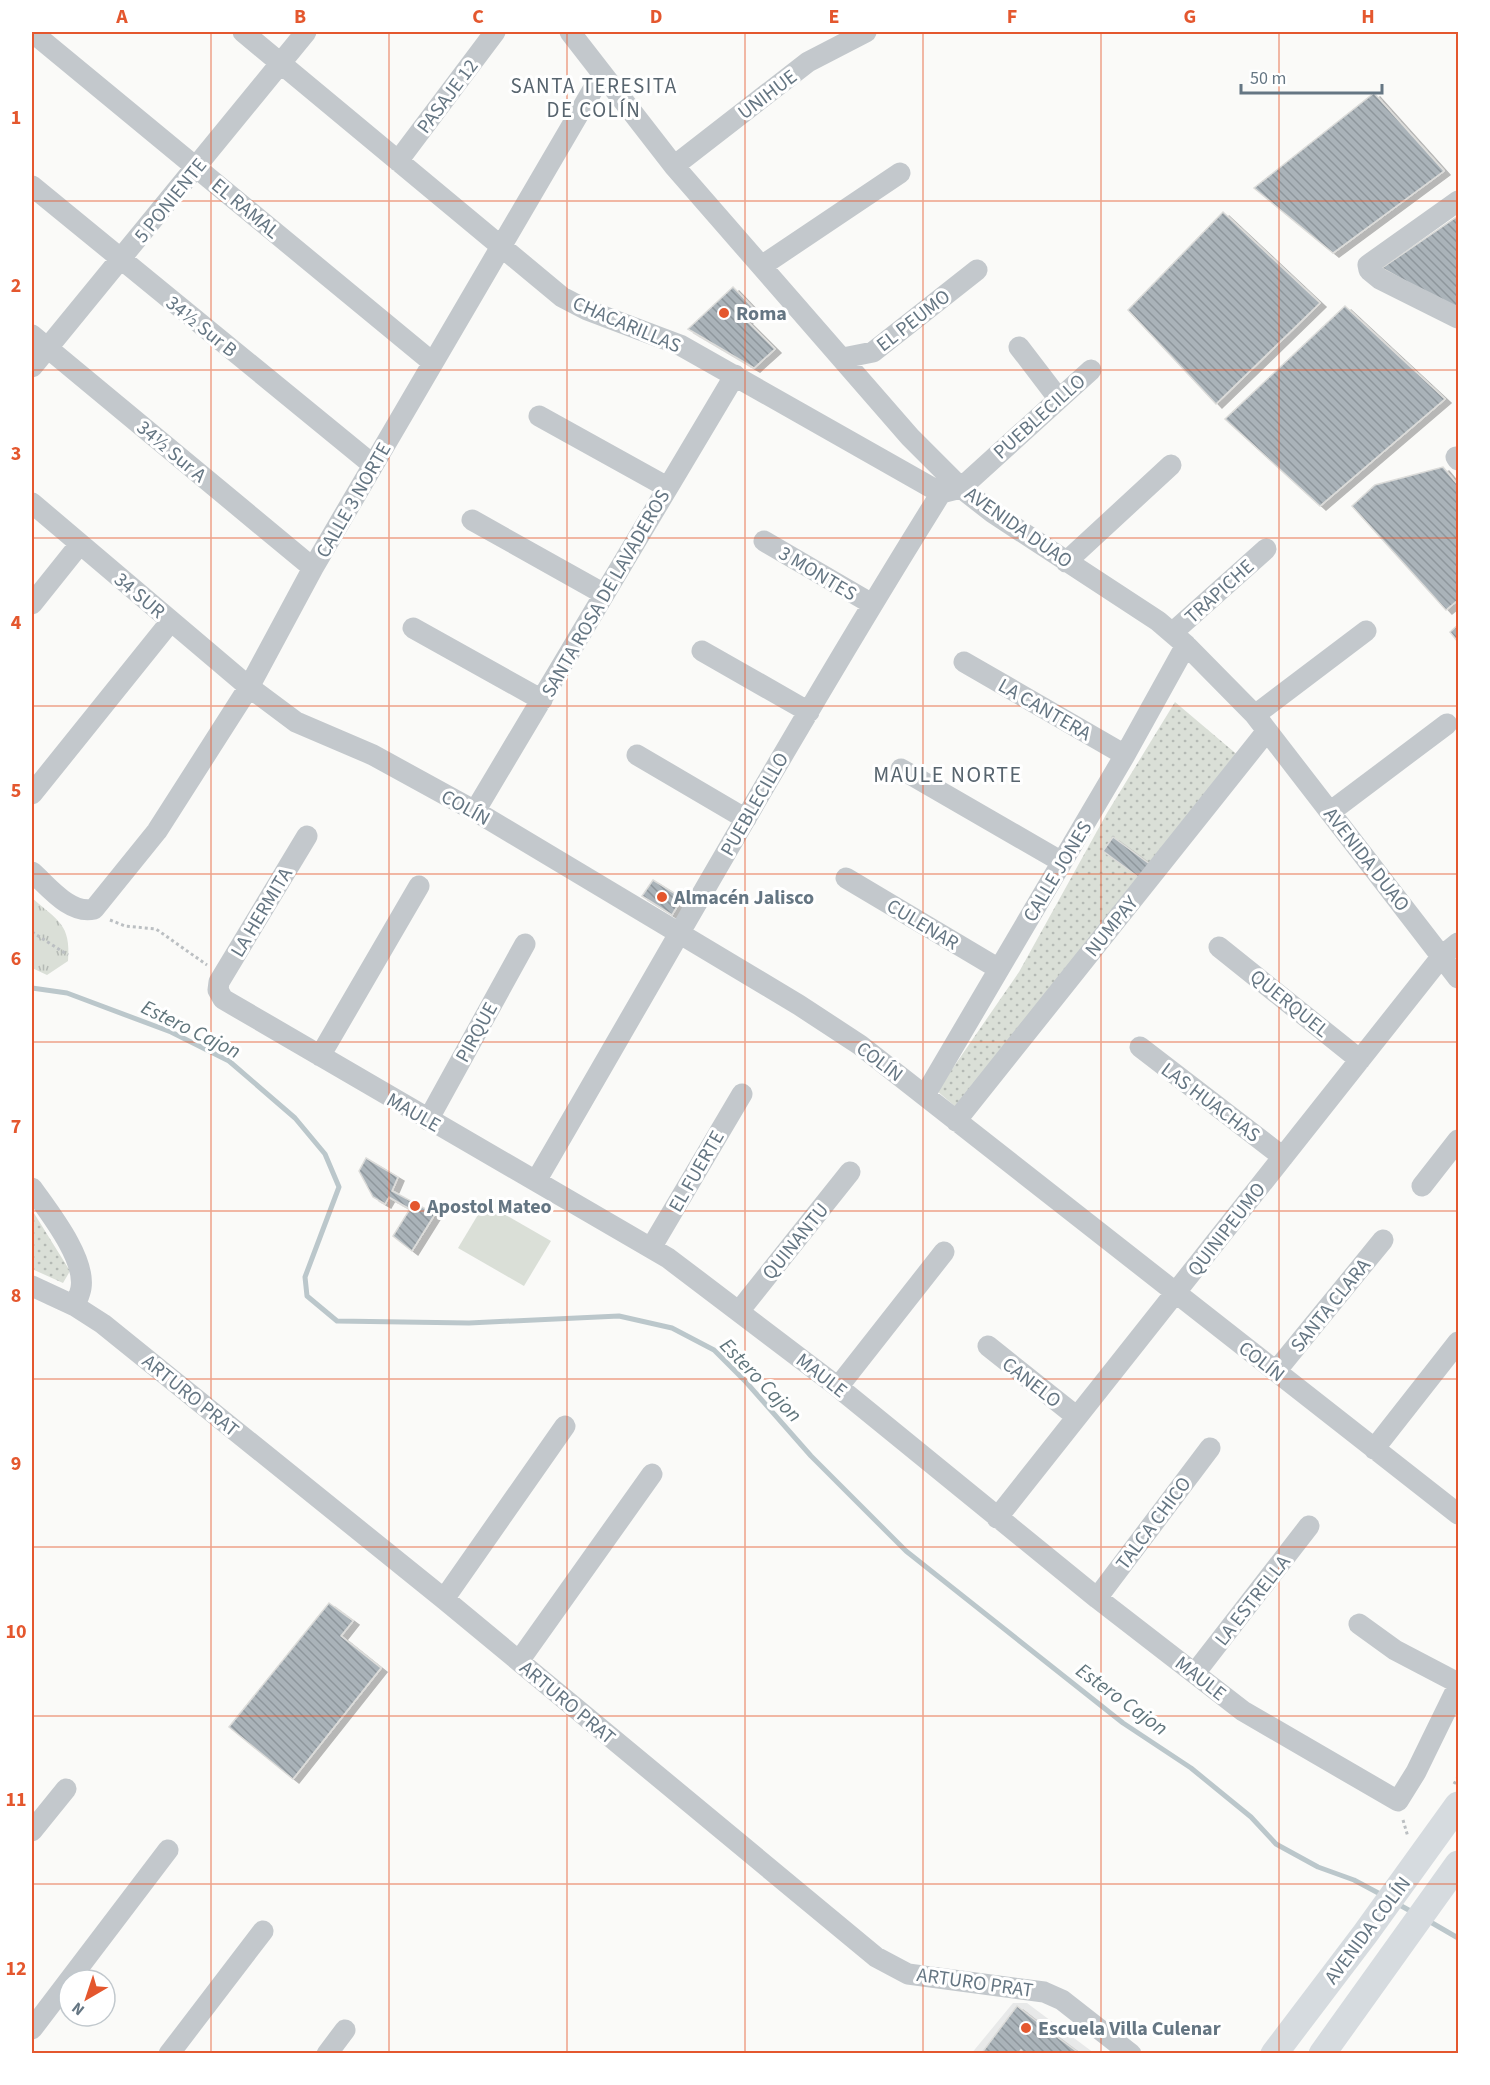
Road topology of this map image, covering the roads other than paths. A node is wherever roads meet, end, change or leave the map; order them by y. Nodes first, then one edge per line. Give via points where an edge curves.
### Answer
1 (32, 32) edge
2 (243, 32) edge
3 (306, 32) edge
4 (495, 32) edge
5 (570, 32) edge
6 (866, 32) edge
7 (280, 63) junction
8 (602, 74) junction
9 (398, 161) junction
10 (674, 166) junction
11 (196, 168) junction
12 (900, 173) dead end
13 (32, 186) edge
14 (1458, 201) edge
15 (501, 246) junction
16 (121, 260) junction
17 (763, 265) junction
18 (977, 270) dead end
19 (1458, 318) edge
20 (39, 341) edge
21 (1019, 347) dead end
22 (843, 358) junction
23 (432, 362) junction
24 (32, 367) edge
25 (1091, 370) dead end
26 (735, 375) junction
27 (1058, 398) junction
28 (540, 416) dead end
29 (374, 465) junction
30 (1171, 465) dead end
31 (667, 487) junction
32 (951, 490) junction
33 (32, 503) edge
34 (472, 520) dead end
35 (764, 541) dead end
36 (80, 544) junction
37 (1266, 549) dead end
38 (1066, 562) junction
39 (313, 568) junction
40 (604, 594) junction
41 (32, 604) edge
42 (872, 604) junction
43 (171, 621) junction
44 (413, 628) dead end
45 (1366, 631) dead end
46 (1179, 639) junction
47 (702, 651) dead end
48 (964, 662) dead end
49 (249, 687) junction
50 (543, 700) junction
51 (808, 712) junction
52 (1260, 724) junction
53 (1447, 724) dead end
54 (637, 755) dead end
55 (1125, 755) junction
56 (901, 770) dead end
57 (32, 794) edge
58 (475, 811) junction
59 (1330, 812) junction
60 (746, 819) junction
61 (307, 836) dead end
62 (1062, 862) junction
63 (32, 872) edge
64 (846, 878) dead end
65 (419, 886) dead end
66 (680, 933) junction
67 (525, 944) dead end
68 (1219, 947) dead end
69 (1450, 950) edge
70 (999, 969) junction
71 (1458, 978) edge
72 (218, 990) joint
73 (1140, 1047) dead end
74 (320, 1056) junction
75 (1360, 1060) junction
76 (742, 1094) dead end
77 (926, 1095) junction
78 (428, 1120) junction
79 (956, 1120) junction
80 (1458, 1140) edge
81 (1283, 1157) junction
82 (850, 1172) dead end
83 (536, 1181) junction
84 (1422, 1186) dead end
85 (32, 1188) edge
86 (1383, 1240) dead end
87 (651, 1248) junction
88 (944, 1252) dead end
89 (34, 1292) edge
90 (1176, 1293) junction
91 (75, 1306) junction
92 (740, 1310) junction
93 (1458, 1342) edge
94 (988, 1346) dead end
95 (1276, 1371) junction
96 (838, 1387) junction
97 (1077, 1417) junction
98 (565, 1426) dead end
99 (1210, 1448) dead end
100 (1374, 1449) junction
101 (652, 1474) dead end
102 (1458, 1514) edge
103 (997, 1518) junction
104 (1309, 1526) dead end
105 (1097, 1598) junction
106 (444, 1599) junction
107 (1359, 1624) dead end
108 (519, 1661) junction
109 (1195, 1673) junction
110 (1458, 1685) edge
111 (66, 1789) dead end
112 (1458, 1805) edge
113 (32, 1831) edge
114 (168, 1850) dead end
115 (1451, 1875) edge
116 (263, 1931) dead end
117 (32, 2029) edge
118 (345, 2030) dead end
119 (169, 2054) edge
120 (327, 2054) edge
121 (1131, 2054) edge
122 (1274, 2054) edge
123 (1322, 2054) edge

1 - 11 street, EL RAMAL
2 - 7 street, CHACARILLAS
3 - 7 street, 5 PONIENTE
4 - 9 street, PASAJE 12
5 - 8 street, AVENIDA DUAO
6 - 10 street, UNIHUE via 808,63
7 - 9 street, CHACARILLAS
7 - 11 street, 5 PONIENTE
8 - 10 street, AVENIDA DUAO
8 - 15 street, CALLE 3 NORTE
9 - 15 street, CHACARILLAS
10 - 17 street, AVENIDA DUAO
11 - 16 street, 5 PONIENTE
11 - 23 street, EL RAMAL
12 - 17 street
13 - 16 street, 34½ Sur B
14 - 19 street via 1368,265 1380,279
15 - 23 street, CALLE 3 NORTE
15 - 26 street, CHACARILLAS via 573,303 663,336
16 - 20 street, 5 PONIENTE
16 - 29 street, 34½ Sur B
17 - 22 street, AVENIDA DUAO
18 - 22 street, EL PEUMO via 873,352
20 - 24 street, 5 PONIENTE
20 - 39 street, 34½ Sur A
21 - 27 street
22 - 32 street, AVENIDA DUAO
23 - 29 street, CALLE 3 NORTE
25 - 27 street, PUEBLECILLO
26 - 31 street, SANTA ROSA DE LAVADEROS
26 - 32 street, CHACARILLAS
27 - 32 street, PUEBLECILLO
28 - 31 street
29 - 39 street, CALLE 3 NORTE
30 - 38 street
31 - 40 street, SANTA ROSA DE LAVADEROS
32 - 38 street, AVENIDA DUAO
32 - 42 street, PUEBLECILLO
33 - 36 street, 34 SUR
34 - 40 street
35 - 42 street, 3 MONTES
36 - 41 street
36 - 43 street, 34 SUR
37 - 46 street, TRAPICHE
38 - 46 street, AVENIDA DUAO via 1130,600
39 - 49 street, CALLE 3 NORTE
40 - 50 street, SANTA ROSA DE LAVADEROS
42 - 51 street, PUEBLECILLO
43 - 49 street, 34 SUR
43 - 57 street
44 - 50 street
45 - 52 street, NUMPAY
46 - 52 street, AVENIDA DUAO
46 - 55 street, CALLE JONES
47 - 51 street
48 - 55 street, LA CANTERA
49 - 58 street, COLÍN via 303,726 373,755
49 - 63 street, CALLE 3 NORTE via 157,831 94,909 86,911 70,905
50 - 58 street, SANTA ROSA DE LAVADEROS
51 - 60 street, PUEBLECILLO
52 - 59 street, AVENIDA DUAO
52 - 79 street, NUMPAY
53 - 59 street
54 - 60 street
55 - 62 street, CALLE JONES
56 - 62 street
58 - 66 street, COLÍN
59 - 69 street, AVENIDA DUAO
60 - 66 street, PUEBLECILLO
61 - 72 street, LA HERMITA via 219,982
62 - 70 street, CALLE JONES
64 - 70 street, CULENAR
65 - 74 street
66 - 77 street, COLÍN via 830,1024
66 - 83 street, PUEBLECILLO
67 - 78 street, PIRQUE
68 - 75 street, QUERQUEL
69 - 71 street, AVENIDA DUAO
69 - 75 street, QUINIPEUMO
70 - 77 street, CALLE JONES
72 - 74 street, MAULE via 223,999
73 - 81 street, LAS HUACHAS
74 - 78 street, MAULE
75 - 81 street, QUINIPEUMO
76 - 87 street, EL FUERTE
77 - 79 street, COLÍN
78 - 83 street, MAULE
79 - 90 street, COLÍN
80 - 84 street
81 - 90 street, QUINIPEUMO
82 - 92 street, QUINANTU
83 - 87 street, MAULE
85 - 91 street via 79,1266 81,1287
86 - 95 street, SANTA CLARA
87 - 92 street, MAULE
88 - 96 street
89 - 91 street, ARTURO PRAT
90 - 95 street, COLÍN
90 - 97 street, QUINIPEUMO
91 - 106 street, ARTURO PRAT via 103,1324
92 - 96 street, MAULE
93 - 100 street
94 - 97 street, CANELO
95 - 100 street, COLÍN
96 - 103 street, MAULE
97 - 103 street, QUINIPEUMO
98 - 106 street
99 - 105 street, TALCA CHICO
100 - 102 street, COLÍN
101 - 108 street
103 - 105 street, MAULE
104 - 109 street, LA ESTRELLA
105 - 109 street, MAULE
106 - 108 street, ARTURO PRAT
107 - 110 street via 1395,1650
108 - 121 street, ARTURO PRAT via 886,1964 920,1976 1044,1992 1062,2000
109 - 110 street, MAULE via 1260,1722 1398,1801
111 - 113 street
112 - 122 main road, AVENIDA COLÍN via 1412,1855 1365,1934
114 - 117 street
115 - 123 main road, AVENIDA COLÍN
116 - 119 street
118 - 120 street

